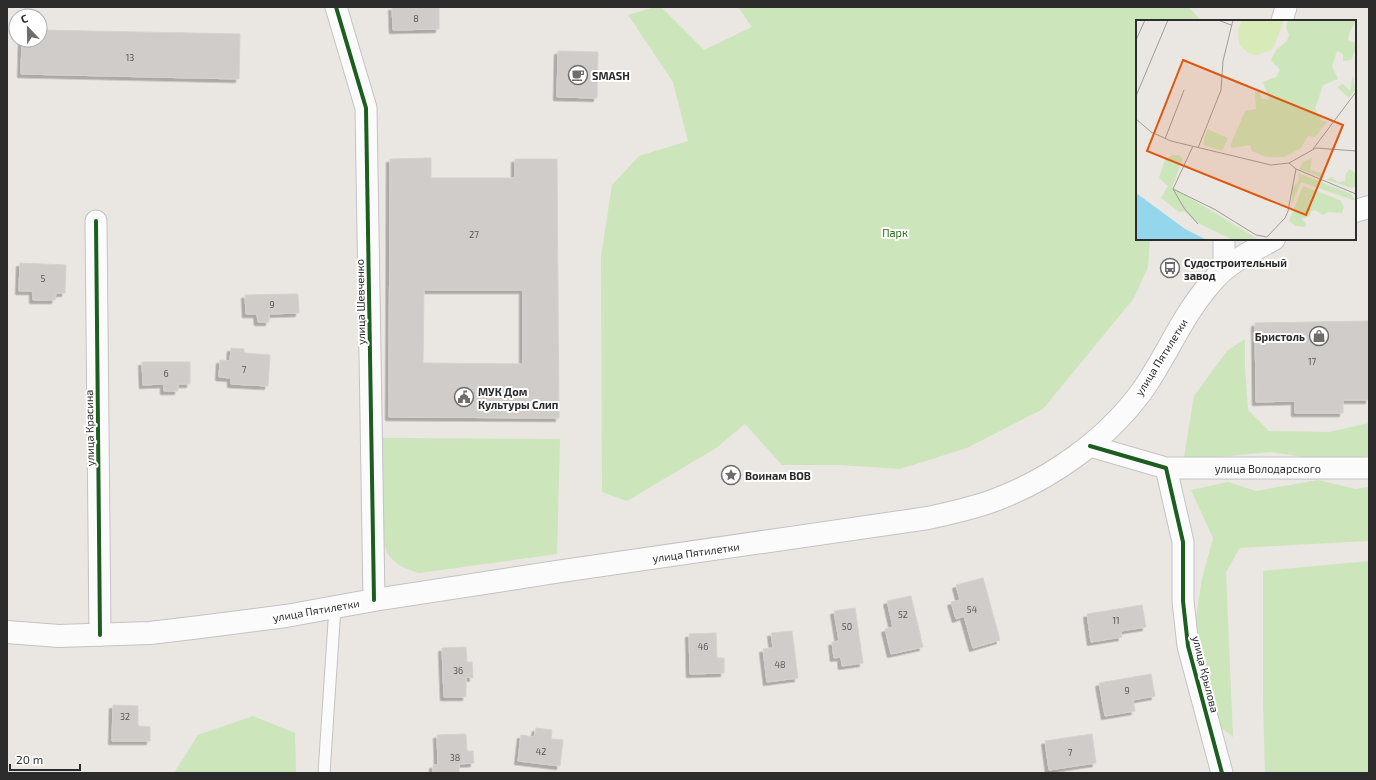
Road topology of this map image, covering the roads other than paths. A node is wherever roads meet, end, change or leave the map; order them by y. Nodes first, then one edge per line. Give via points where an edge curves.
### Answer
1 (336, 7) edge
2 (1286, 7) edge
3 (1282, 20) edge
4 (1369, 207) edge
5 (1356, 211) edge
6 (96, 220) dead end
7 (1224, 240) edge
8 (1272, 240) edge
9 (1224, 269) junction
10 (1090, 446) junction
11 (1166, 468) junction
12 (1369, 468) edge
13 (374, 600) junction
14 (335, 607) junction
15 (7, 632) edge
16 (100, 635) junction
17 (324, 773) edge
18 (1222, 773) edge

1 - 13 street, улица Шевченко via 366,108
2 - 3 street
4 - 5 main road
6 - 16 street, улица Красина
7 - 9 street
8 - 9 main road, улица Пятилетки
9 - 10 main road, улица Пятилетки via 1186,316 1141,392
10 - 11 street
10 - 13 main road, улица Пятилетки via 1027,486 995,500 954,512
11 - 12 street, улица Володарского
11 - 18 street, улица Крылова via 1183,542 1183,600 1188,646
13 - 14 main road, улица Пятилетки
14 - 16 main road, улица Пятилетки via 192,628
14 - 17 lane
15 - 16 main road, улица Пятилетки via 59,636

